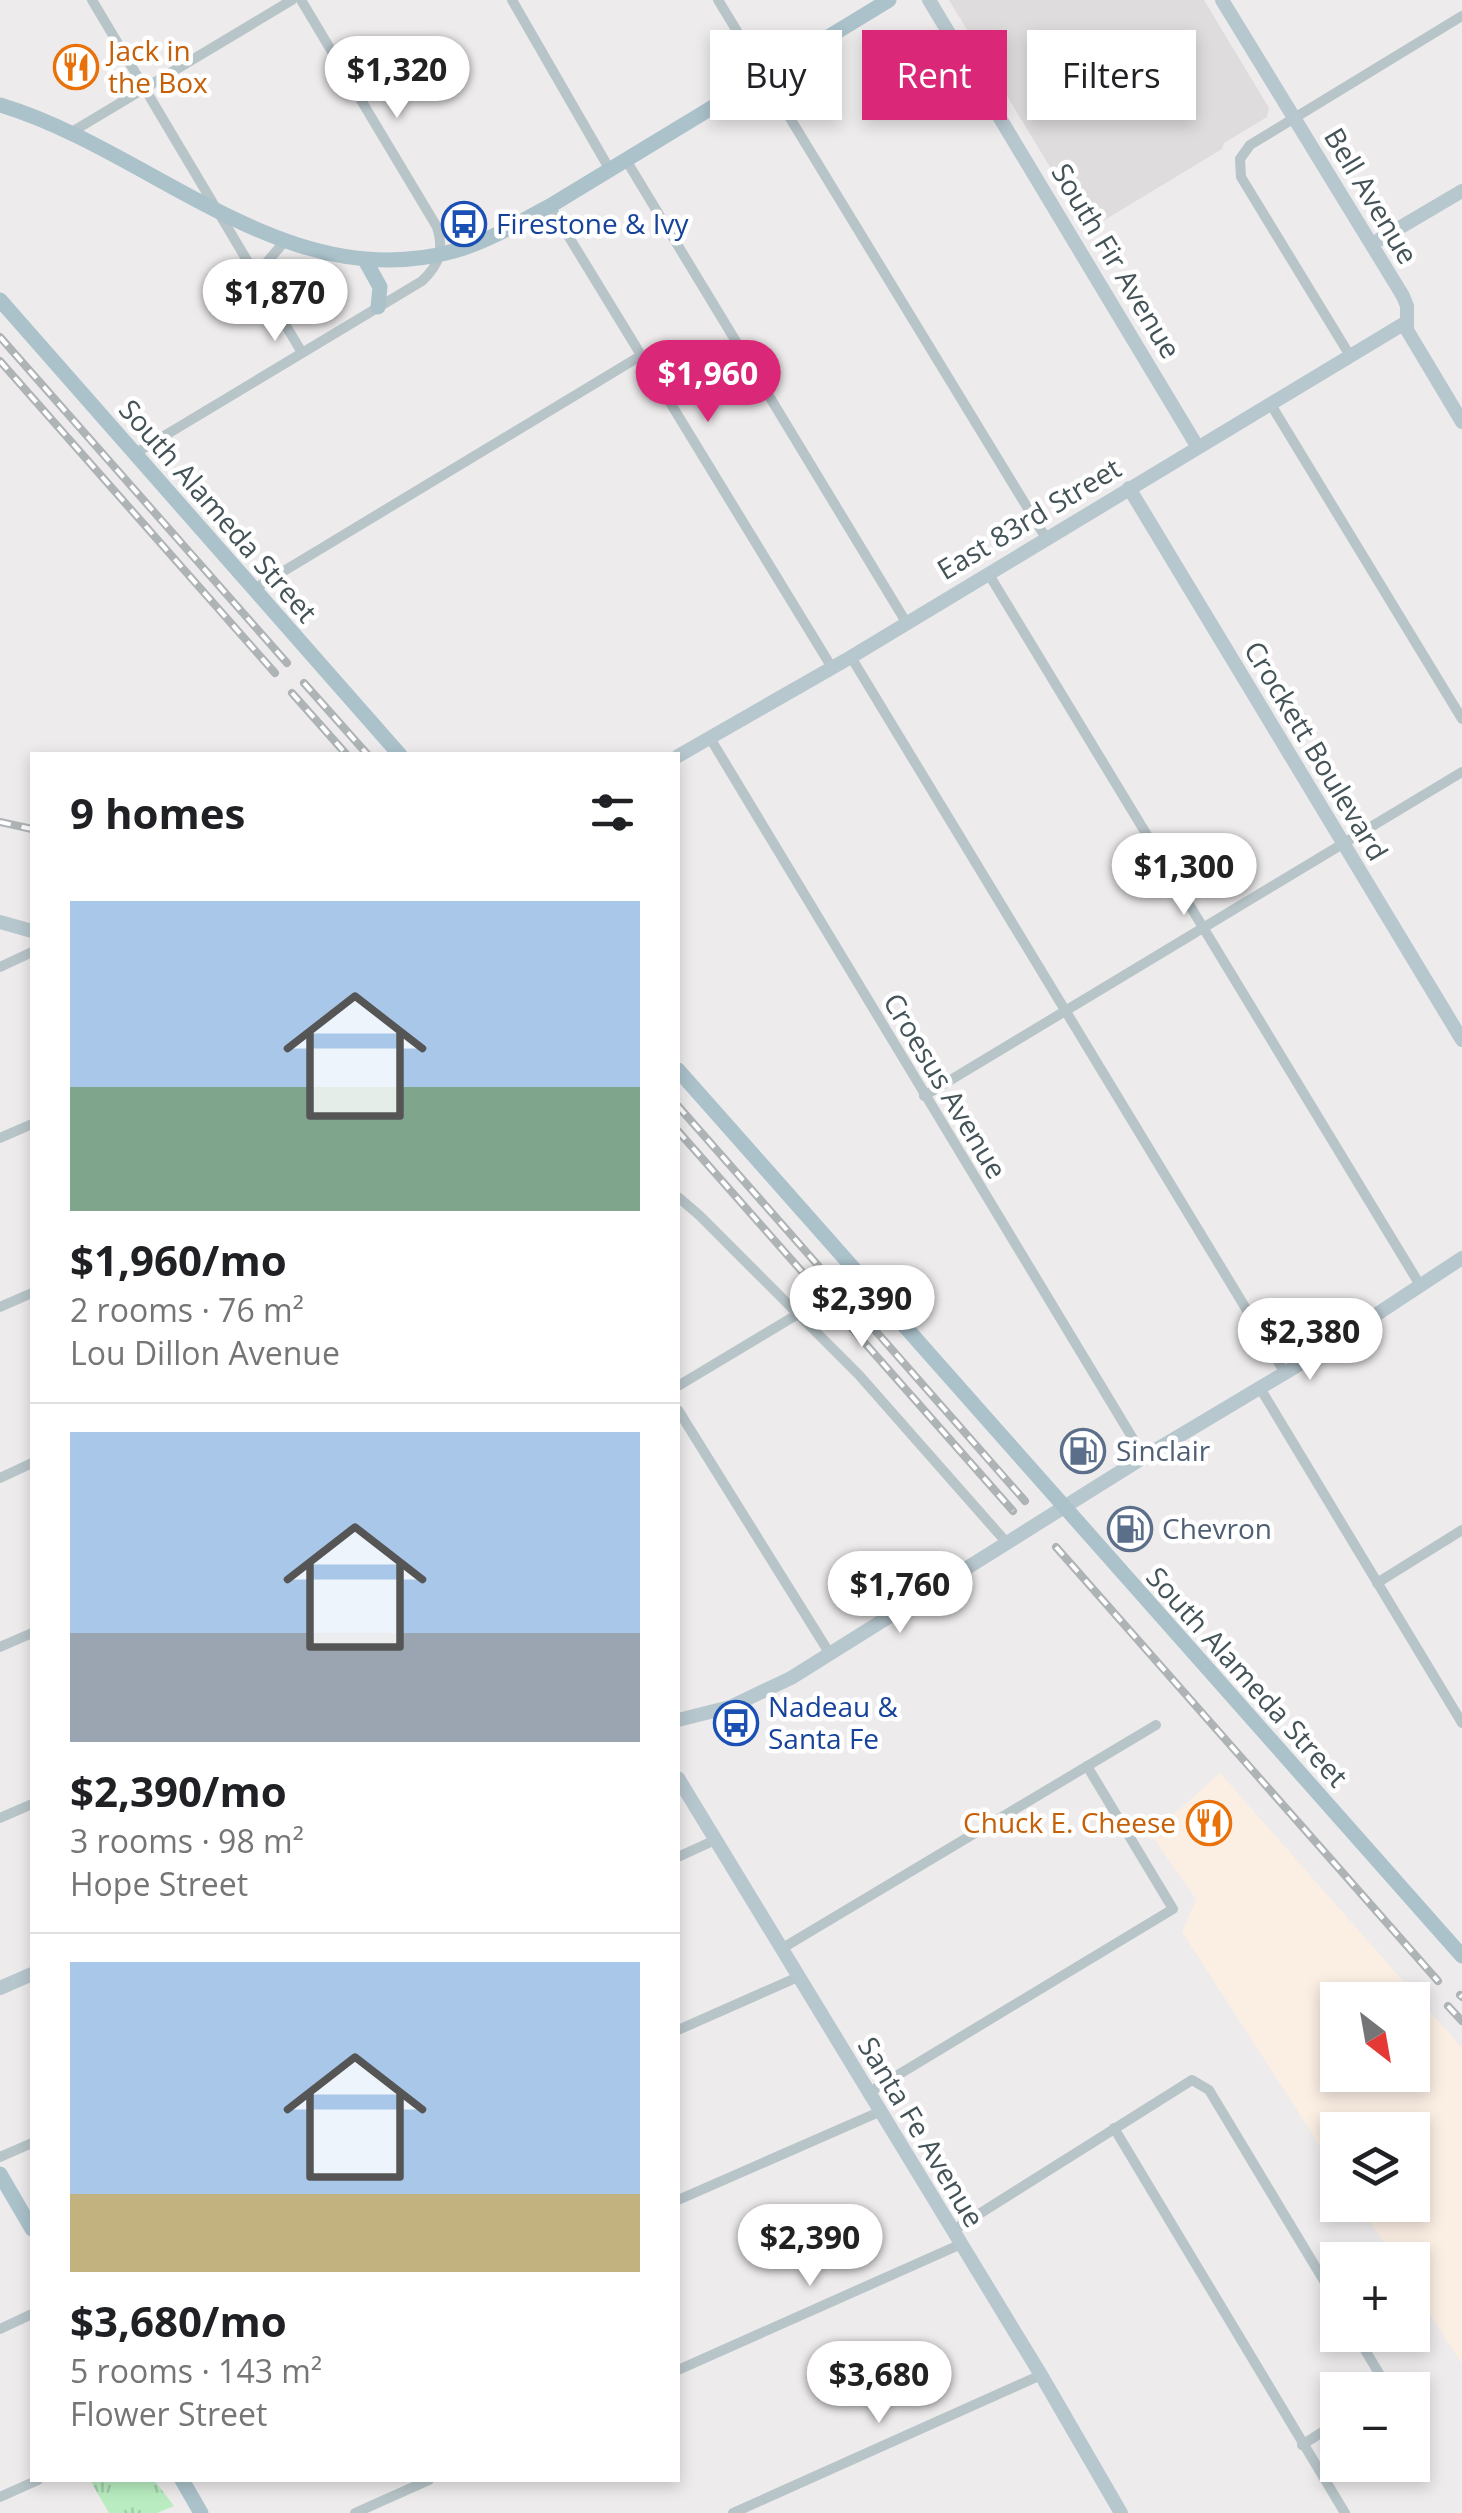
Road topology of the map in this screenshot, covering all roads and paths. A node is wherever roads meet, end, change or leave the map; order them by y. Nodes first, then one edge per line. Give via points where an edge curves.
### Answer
1 (92, 0) edge
2 (292, 0) edge
3 (301, 0) edge
4 (512, 0) edge
5 (718, 0) edge
6 (889, 0) edge
7 (929, 0) edge
8 (1222, 0) edge
9 (1462, 16) edge
10 (736, 30) edge
11 (839, 30) edge
12 (145, 88) junction
13 (0, 106) edge
14 (710, 108) edge
15 (1294, 118) junction
16 (791, 120) edge
17 (70, 134) junction
18 (626, 160) junction
19 (610, 170) junction
20 (1462, 191) edge
21 (550, 206) junction
22 (216, 209) junction
23 (286, 241) junction
24 (1372, 244) junction
25 (441, 255) junction
26 (365, 260) junction
27 (262, 285) junction
28 (0, 300) edge
29 (378, 307) junction
30 (1404, 322) junction
31 (302, 351) junction
32 (1349, 354) junction
33 (642, 355) junction
34 (1270, 403) junction
35 (1462, 422) edge
36 (1197, 446) junction
37 (134, 454) junction
38 (1129, 488) junction
39 (1046, 538) junction
40 (988, 573) junction
41 (254, 589) junction
42 (906, 622) junction
43 (851, 657) junction
44 (832, 666) junction
45 (1462, 718) edge
46 (710, 738) junction
47 (397, 752) edge
48 (680, 755) edge
49 (1462, 772) edge
50 (1344, 844) junction
51 (0, 922) edge
52 (30, 930) edge
53 (1204, 930) junction
54 (30, 953) edge
55 (0, 967) edge
56 (1066, 1010) junction
57 (1462, 1040) edge
58 (680, 1072) edge
59 (924, 1096) junction
60 (30, 1125) edge
61 (0, 1138) edge
62 (680, 1199) edge
63 (1462, 1258) edge
64 (1420, 1285) junction
65 (30, 1294) edge
66 (0, 1308) edge
67 (798, 1314) junction
68 (1285, 1374) junction
69 (680, 1385) edge
70 (1260, 1388) junction
71 (680, 1413) edge
72 (1144, 1456) junction
73 (30, 1465) edge
74 (0, 1478) edge
75 (1064, 1507) junction
76 (1462, 1530) edge
77 (1007, 1543) junction
78 (1377, 1583) junction
79 (30, 1634) edge
80 (0, 1647) edge
81 (830, 1654) junction
82 (680, 1720) edge
83 (1462, 1723) edge
84 (1156, 1724) dead end
85 (1087, 1766) junction
86 (680, 1781) edge
87 (30, 1805) edge
88 (0, 1818) edge
89 (715, 1840) junction
90 (680, 1856) edge
91 (781, 1949) junction
92 (1462, 1956) edge
93 (30, 1975) edge
94 (798, 1978) junction
95 (0, 1988) edge
96 (680, 2029) edge
97 (868, 2093) junction
98 (879, 2112) junction
99 (1114, 2128) junction
100 (30, 2144) edge
101 (0, 2157) edge
102 (0, 2174) edge
103 (680, 2199) edge
104 (30, 2225) edge
105 (955, 2238) junction
106 (1320, 2274) edge
107 (30, 2315) edge
108 (0, 2329) edge
109 (680, 2369) edge
110 (1041, 2375) junction
111 (1320, 2434) edge
112 (1302, 2445) junction
113 (34, 2482) edge
114 (183, 2482) edge
115 (424, 2482) edge
116 (0, 2497) edge
117 (202, 2513) edge
118 (354, 2513) edge
119 (732, 2513) edge
120 (1121, 2513) edge
121 (1345, 2513) edge

1 - 12 street
2 - 12 street
3 - 25 street via 437,227
4 - 19 street
5 - 10 street
6 - 11 main road
7 - 36 street, South Fir Avenue
8 - 15 street, Bell Avenue
9 - 15 street
12 - 17 street
12 - 22 street
13 - 17 main road
14 - 18 main road
15 - 24 street, Bell Avenue
15 - 32 street via 1250,145 1240,159 1241,177
16 - 39 street
17 - 22 main road
18 - 19 main road
18 - 42 street
19 - 21 main road
20 - 24 street
21 - 25 main road
21 - 33 street
22 - 23 main road
22 - 27 street
23 - 26 main road
23 - 27 street via 267,262
24 - 30 street, Bell Avenue via 1403,296
25 - 26 main road
25 - 29 street via 422,280
26 - 29 main road via 379,282
27 - 31 street
28 - 37 main road, South Alameda Street
29 - 31 street
30 - 32 street, East 83rd Street
30 - 35 street, Bell Avenue
31 - 37 street
32 - 34 street, East 83rd Street
33 - 41 street
33 - 44 street
34 - 36 street, East 83rd Street
34 - 45 street
36 - 38 street, East 83rd Street
37 - 41 main road, South Alameda Street
38 - 39 street, East 83rd Street
38 - 50 street, Crockett Boulevard
39 - 40 street, East 83rd Street
40 - 42 street, East 83rd Street
40 - 53 street
41 - 47 main road, South Alameda Street
42 - 43 street, East 83rd Street
43 - 44 street, East 83rd Street
43 - 56 street
44 - 46 street, East 83rd Street
46 - 48 street, East 83rd Street
46 - 59 street, Croesus Avenue
49 - 50 street
50 - 53 street
50 - 57 street, Crockett Boulevard
51 - 52 street
53 - 56 street
53 - 64 street
54 - 55 street
56 - 59 street
56 - 68 street
58 - 75 main road, South Alameda Street
59 - 72 street, Croesus Avenue
60 - 61 street
62 - 67 street
63 - 64 street
64 - 68 street
65 - 66 street
67 - 69 street
67 - 77 street
68 - 70 street
70 - 72 street
70 - 78 street
71 - 81 street
72 - 75 street
73 - 74 street
75 - 77 street
75 - 92 main road, South Alameda Street
76 - 78 street
77 - 81 street
78 - 83 street
79 - 80 street
81 - 82 street via 730,1707
84 - 85 street
85 - 91 street
85 - 97 street via 1173,1909
86 - 89 street, Santa Fe Avenue
87 - 88 street
89 - 90 street
89 - 91 street, Santa Fe Avenue
91 - 94 street, Santa Fe Avenue
93 - 95 street
94 - 96 street
94 - 97 street, Santa Fe Avenue
97 - 98 street, Santa Fe Avenue
98 - 103 street
98 - 105 street, Santa Fe Avenue
99 - 105 street
99 - 106 street via 1192,2080 1209,2090
99 - 112 street
100 - 101 street
102 - 104 main road
105 - 109 street
105 - 110 street, Santa Fe Avenue
107 - 108 street
110 - 119 street
110 - 120 street, Santa Fe Avenue
111 - 112 street
112 - 121 street
113 - 116 street
114 - 117 main road
115 - 118 street

